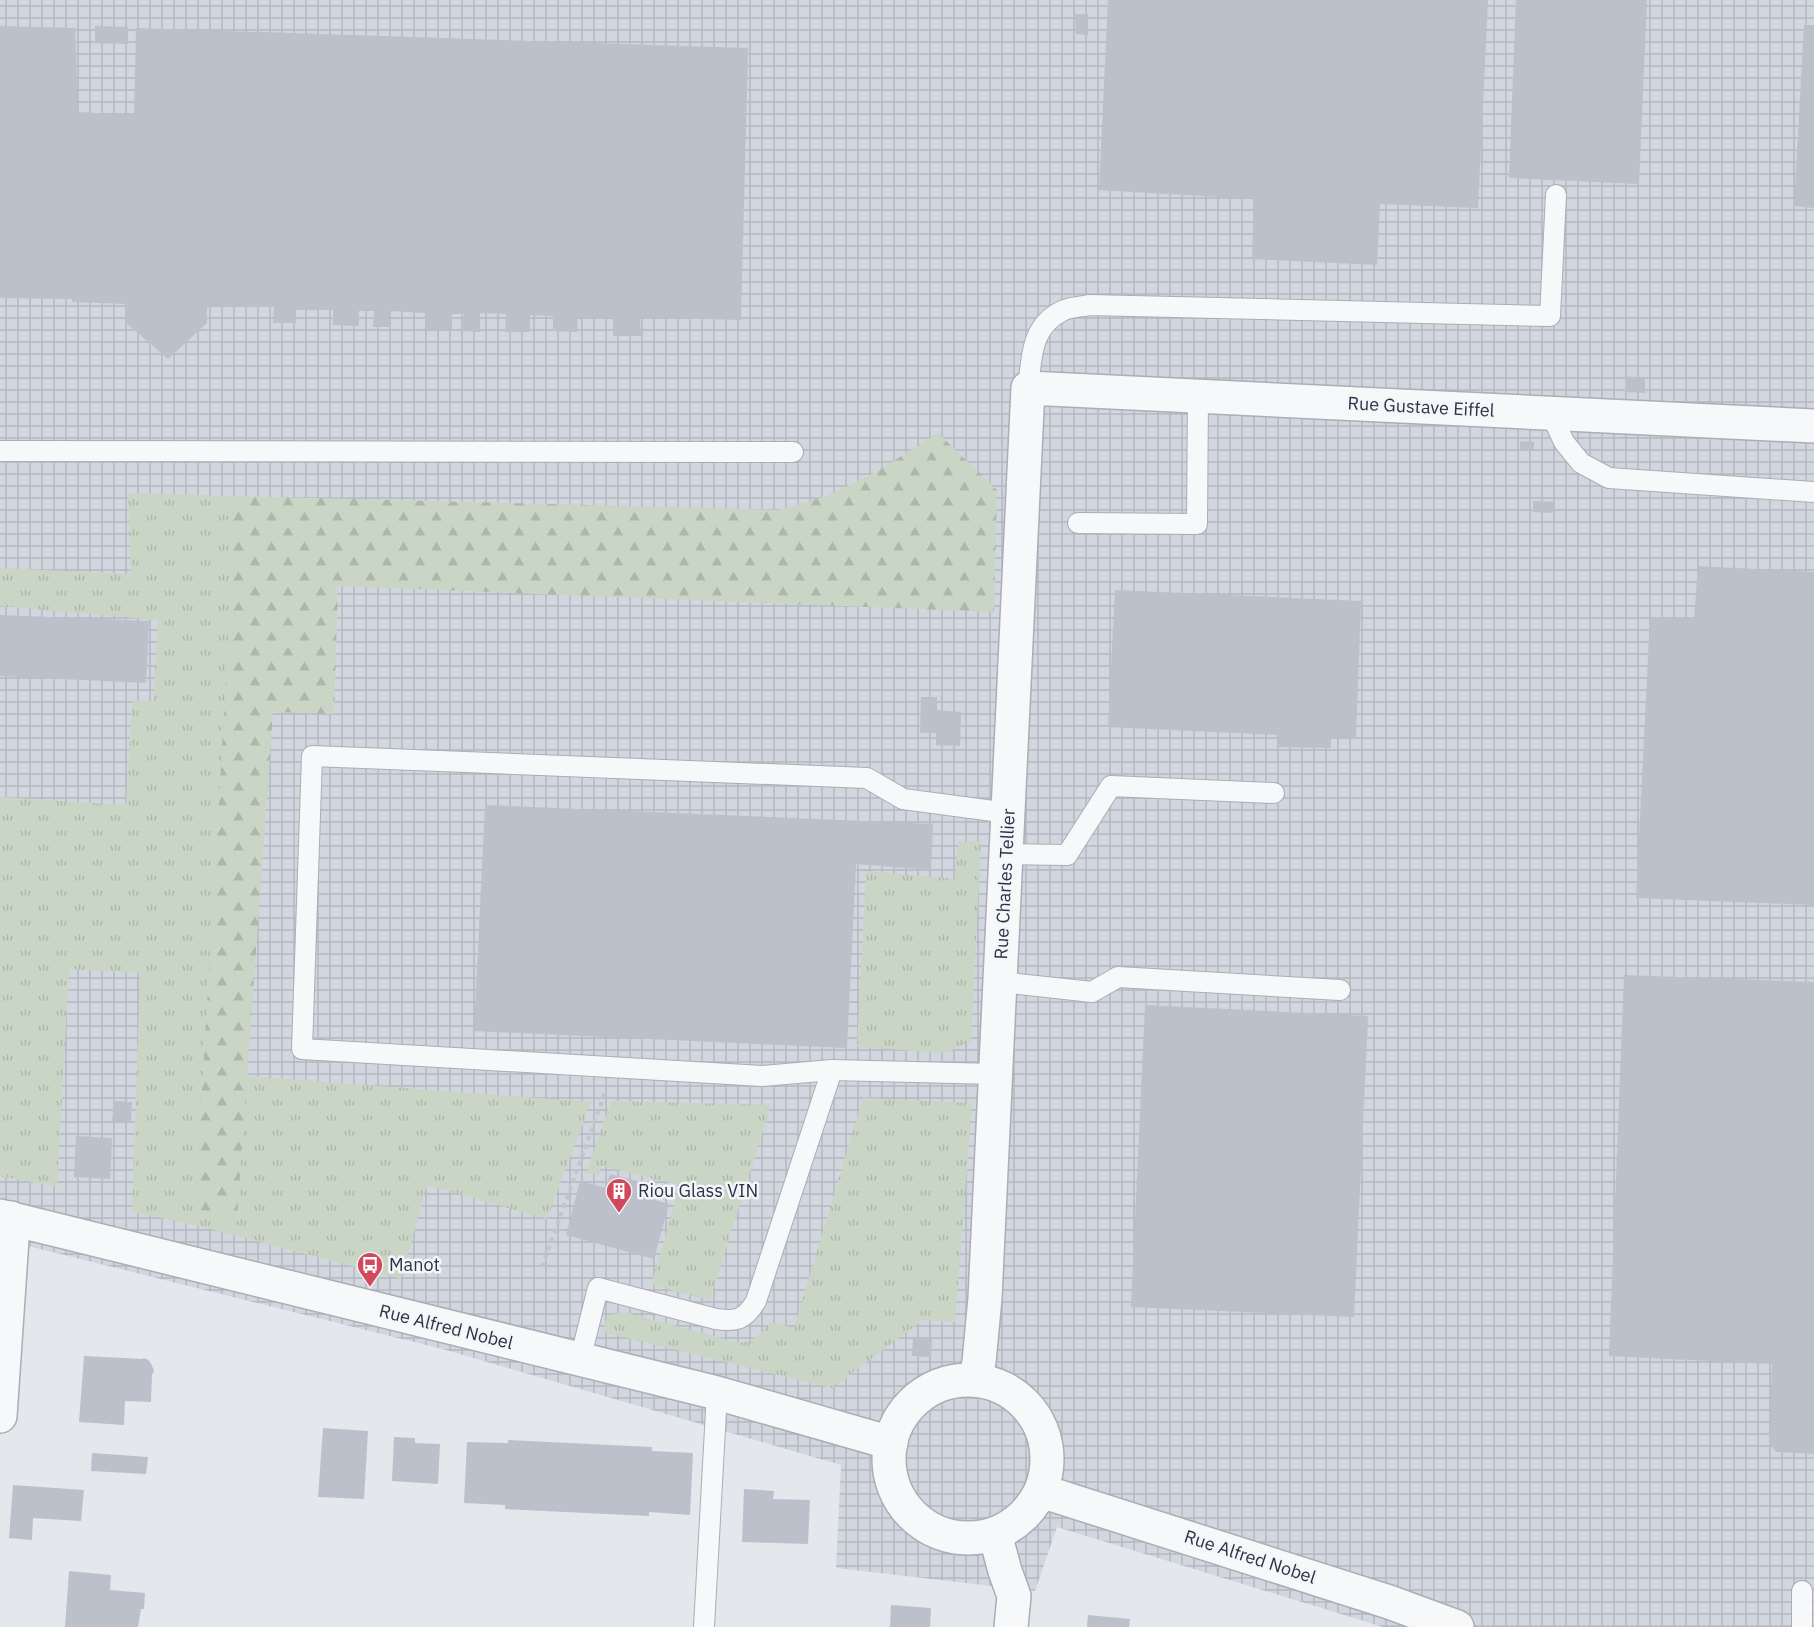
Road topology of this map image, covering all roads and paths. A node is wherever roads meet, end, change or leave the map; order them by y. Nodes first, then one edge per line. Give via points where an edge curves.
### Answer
1 (1557, 195) dead end
2 (1028, 388) junction
3 (1198, 396) junction
4 (1551, 414) junction
5 (1814, 426) edge
6 (0, 451) edge
7 (793, 452) dead end
8 (1814, 492) edge
9 (1078, 523) dead end
10 (1274, 793) dead end
11 (1008, 813) junction
12 (1006, 854) junction
13 (1000, 982) junction
14 (1340, 990) dead end
15 (615, 1067) junction
16 (832, 1070) junction
17 (995, 1074) junction
18 (6, 1217) edge
19 (542, 1267) dead end
20 (580, 1360) junction
21 (975, 1380) junction
22 (717, 1393) junction
23 (0, 1416) edge
24 (891, 1443) junction
25 (1041, 1491) junction
26 (994, 1534) junction
27 (1802, 1591) dead end
28 (1387, 1615) edge
29 (704, 1627) edge
30 (1011, 1627) edge
31 (1457, 1627) edge
32 (1802, 1627) edge

1 - 2 lane via 1550,316 1089,305 1063,311 1043,324 1034,342
2 - 3 street, Rue Gustave Eiffel
2 - 11 street, Rue Charles Tellier
3 - 4 street, Rue Gustave Eiffel
3 - 9 lane via 1197,524
4 - 5 street, Rue Gustave Eiffel
4 - 8 lane via 1564,442 1581,462 1609,478
6 - 7 lane
10 - 12 lane via 1111,786 1067,855
11 - 12 street, Rue Charles Tellier
11 - 15 lane via 903,799 867,778 312,756 302,1050
12 - 13 street, Rue Charles Tellier
13 - 14 lane via 1092,992 1118,977
13 - 17 street, Rue Charles Tellier
15 - 16 lane via 762,1076
15 - 19 path
16 - 17 lane
16 - 20 lane via 752,1309 733,1321 716,1319 598,1288
17 - 21 street, Rue Charles Tellier via 985,1298
18 - 20 street, Rue Alfred Nobel
18 - 23 street via 12,1239
20 - 22 street, Rue Alfred Nobel
21 - 24 street via 952,1381 930,1389 912,1403 898,1422
21 - 25 street via 1004,1388 1028,1407 1043,1432 1048,1462
22 - 24 street, Rue Alfred Nobel
22 - 29 lane
24 - 26 street via 889,1467 896,1490 908,1510 926,1526 947,1536 971,1539
25 - 26 street via 1030,1510
25 - 28 street, Rue Alfred Nobel
26 - 30 street via 1014,1596
27 - 32 lane
28 - 31 street, Rue Alfred Nobel

